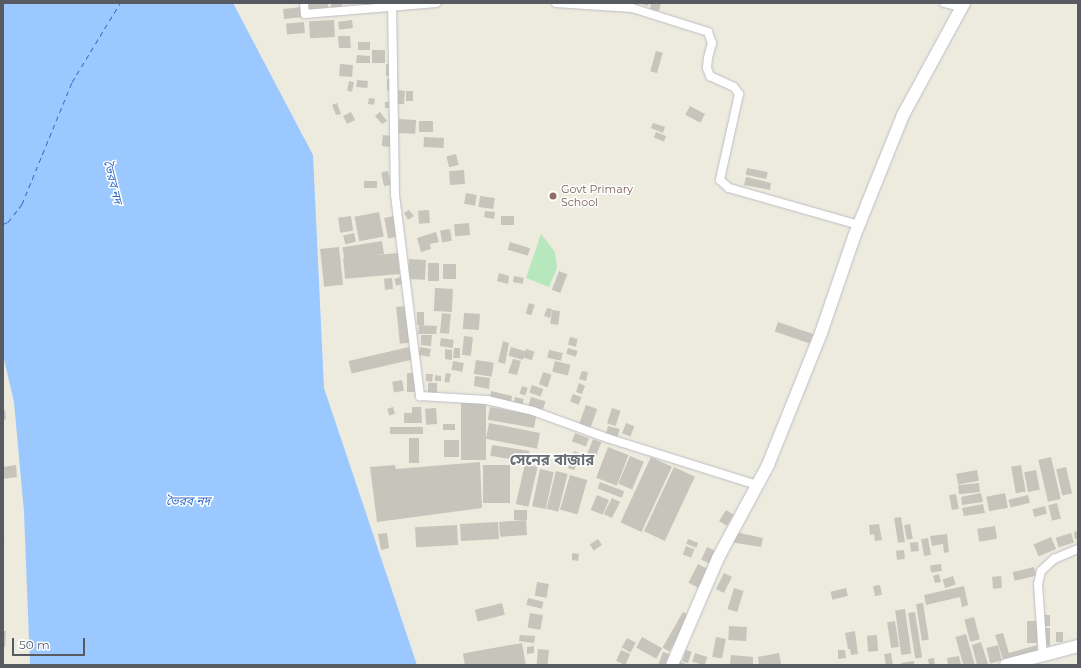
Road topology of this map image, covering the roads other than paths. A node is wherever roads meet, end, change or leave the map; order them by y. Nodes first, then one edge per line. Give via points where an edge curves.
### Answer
1 (304, 3) edge
2 (437, 3) edge
3 (556, 3) edge
4 (944, 3) edge
5 (392, 5) edge
6 (963, 5) edge
7 (859, 225) junction
8 (757, 485) junction
9 (1078, 549) edge
10 (1078, 646) edge
11 (1042, 656) junction
12 (672, 665) edge
13 (1006, 665) edge

1 - 5 street via 305,14
2 - 5 street
3 - 7 street via 632,8 708,32 712,43 707,68 710,76 734,87 739,94 720,180 729,188
4 - 6 street
5 - 8 street via 395,195 420,396 481,399 533,411 607,438
6 - 7 main road via 904,115
7 - 8 main road via 821,333 768,465
8 - 12 main road via 718,558
9 - 11 street via 1054,559 1041,571 1038,584
10 - 11 main road
11 - 13 main road

